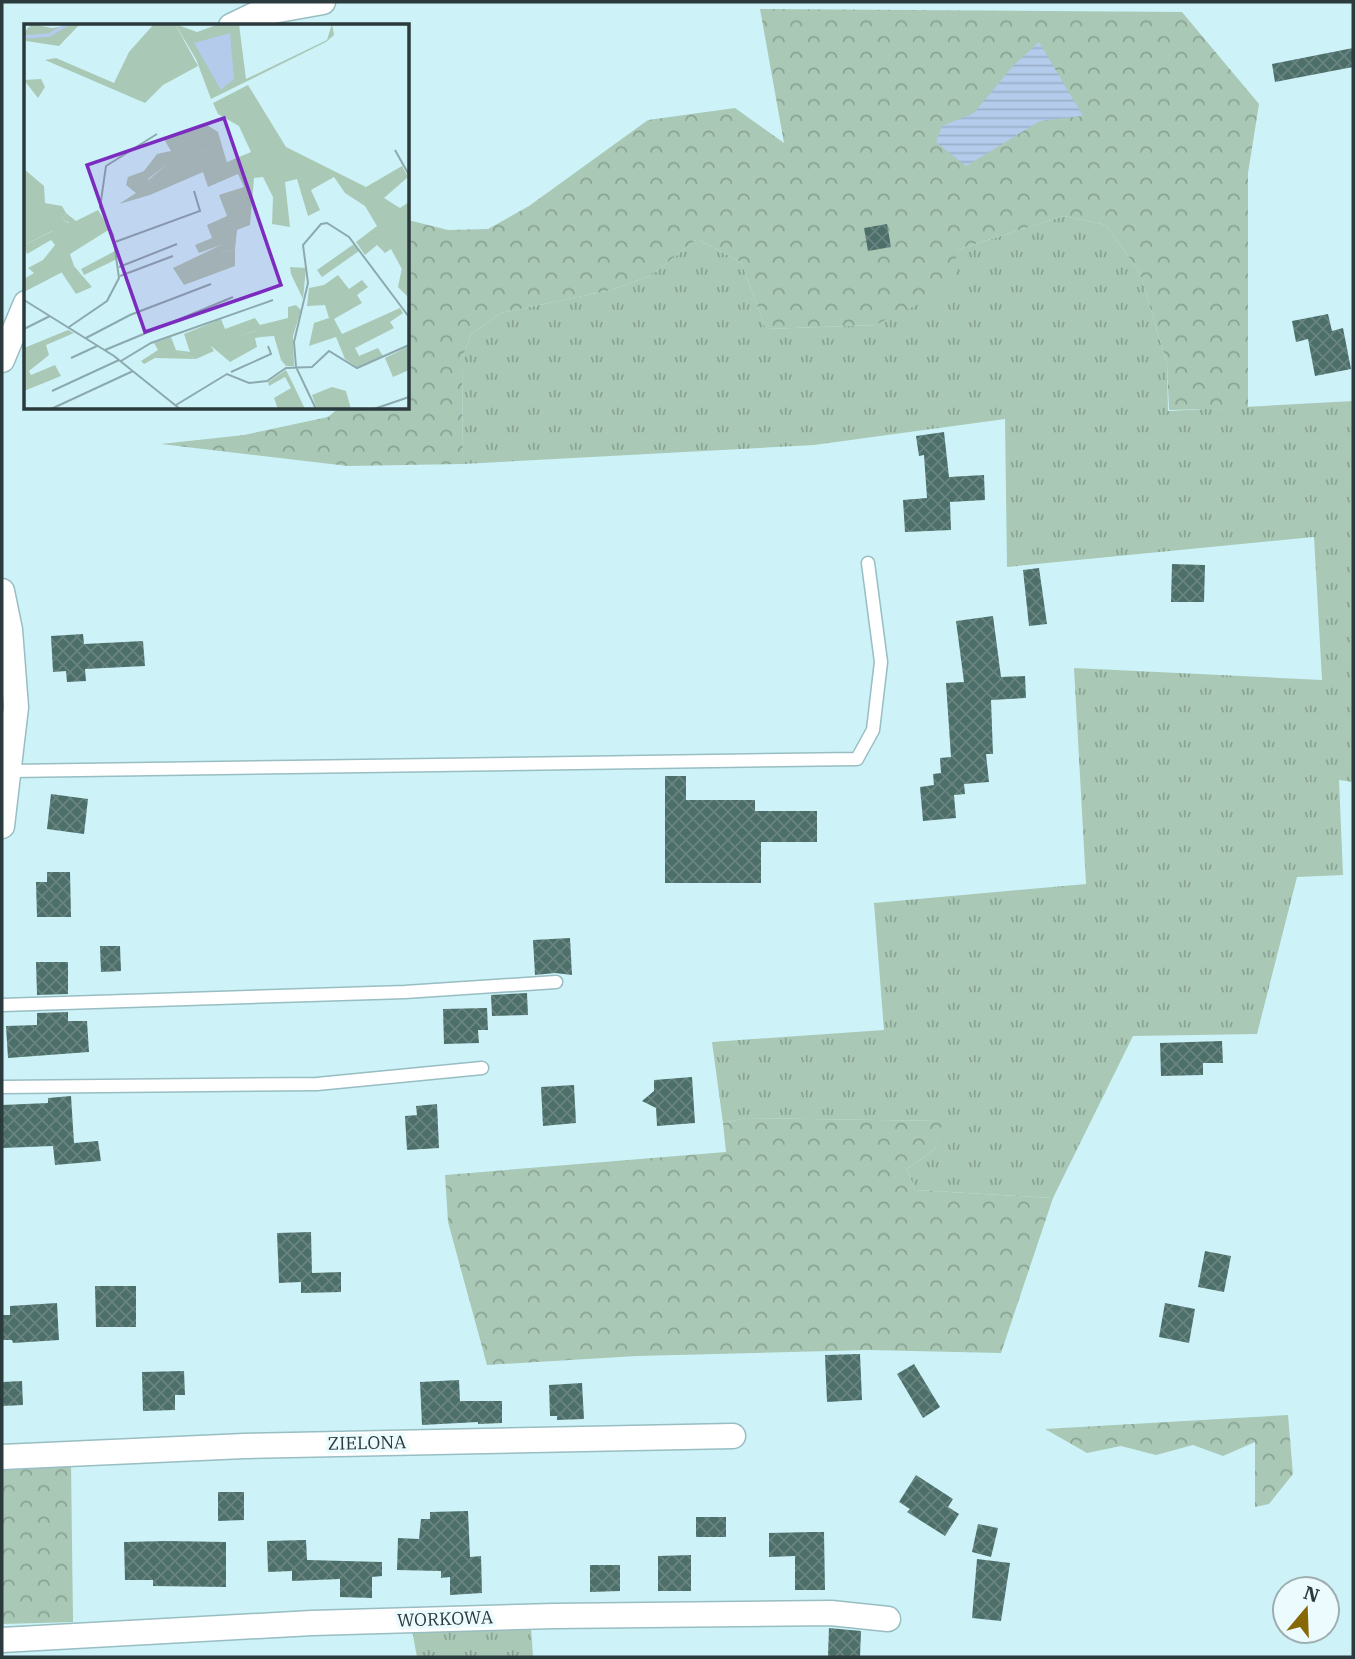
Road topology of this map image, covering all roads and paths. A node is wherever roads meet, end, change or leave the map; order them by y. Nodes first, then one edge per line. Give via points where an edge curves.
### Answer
1 (323, 2) edge
2 (236, 24) edge
3 (24, 308) edge
4 (2, 360) edge
5 (868, 564) dead end
6 (2, 591) edge
7 (10, 771) junction
8 (2, 826) edge
9 (556, 982) dead end
10 (2, 1005) edge
11 (482, 1068) dead end
12 (2, 1087) edge
13 (733, 1436) dead end
14 (2, 1457) edge
15 (888, 1619) dead end
16 (2, 1640) edge

1 - 2 street via 256,15
3 - 4 street
5 - 7 lane via 881,662 873,730 857,759
6 - 7 street via 16,707
7 - 8 street
9 - 10 lane via 405,992
11 - 12 lane via 317,1084
13 - 14 street, ZIELONA via 244,1446
15 - 16 street, WORKOWA via 831,1613 554,1616 287,1624

